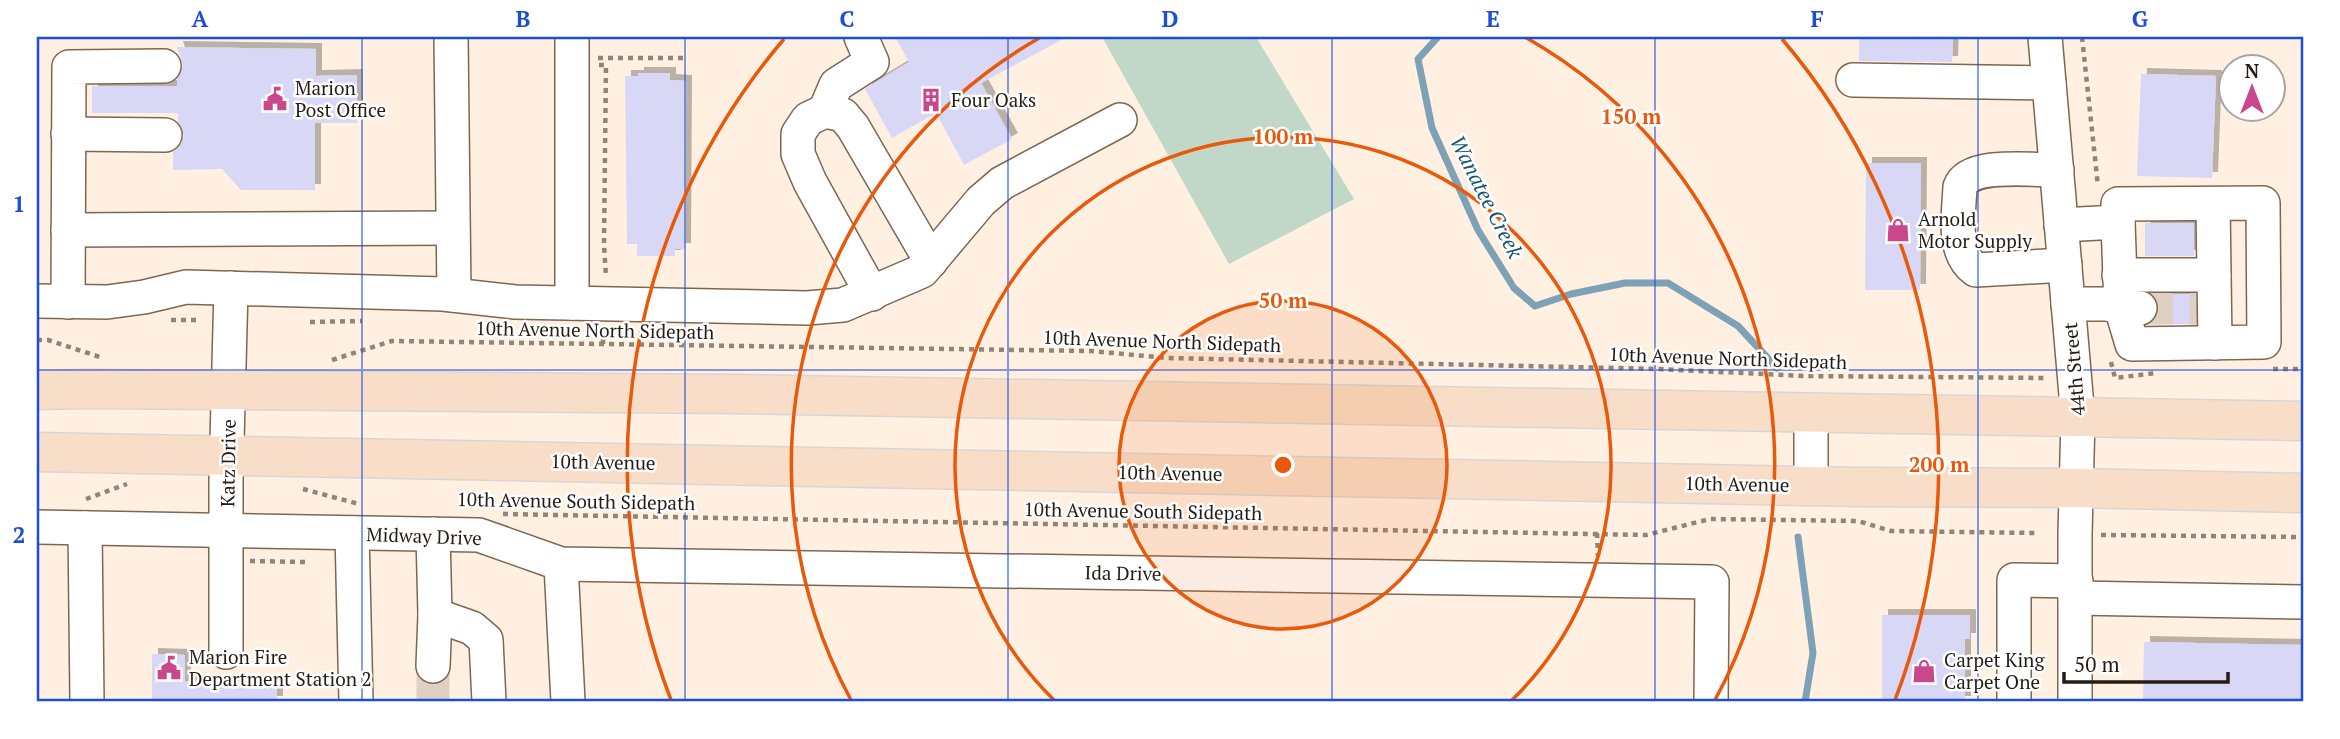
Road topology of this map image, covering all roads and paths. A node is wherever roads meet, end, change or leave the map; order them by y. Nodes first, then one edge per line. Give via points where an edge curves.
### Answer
1 (451, 37) edge
2 (861, 37) edge
3 (2045, 37) edge
4 (580, 47) edge
5 (686, 58) dead end
6 (589, 65) dead end
7 (164, 66) dead end
8 (1853, 80) dead end
9 (2049, 83) junction
10 (825, 111) junction
11 (1120, 120) dead end
12 (68, 134) junction
13 (165, 135) dead end
14 (2057, 170) junction
15 (2213, 204) junction
16 (2118, 222) junction
17 (2061, 225) junction
18 (452, 228) junction
19 (68, 230) junction
20 (931, 261) junction
21 (2065, 265) junction
22 (2214, 275) junction
23 (231, 288) junction
24 (872, 293) junction
25 (454, 295) junction
26 (2127, 297) junction
27 (52, 301) edge
28 (572, 303) junction
29 (605, 303) junction
30 (2068, 304) junction
31 (37, 340) edge
32 (2215, 343) junction
33 (603, 344) junction
34 (106, 359) dead end
35 (318, 361) dead end
36 (2046, 378) dead end
37 (37, 390) edge
38 (229, 390) junction
39 (1811, 413) junction
40 (2078, 418) junction
41 (2303, 421) edge
42 (37, 452) edge
43 (228, 455) junction
44 (131, 483) dead end
45 (293, 486) dead end
46 (1811, 486) junction
47 (2077, 488) junction
48 (2303, 493) edge
49 (499, 513) dead end
50 (83, 514) junction
51 (360, 520) junction
52 (37, 527) edge
53 (227, 531) junction
54 (2036, 533) dead end
55 (433, 534) junction
56 (2093, 534) dead end
57 (2303, 537) edge
58 (561, 564) junction
59 (2076, 590) junction
60 (2303, 602) edge
61 (435, 615) junction
62 (226, 652) dead end
63 (433, 666) tunnel mouth
64 (87, 702) edge
65 (356, 702) edge
66 (489, 702) edge
67 (568, 702) edge
68 (1712, 702) edge
69 (2014, 702) edge
70 (2076, 702) edge

1 - 18 street
2 - 10 street via 872,62 836,85
3 - 9 street, 44th Street
4 - 5 path
4 - 28 street
6 - 29 path via 606,65
7 - 12 street via 69,67
8 - 9 street
9 - 14 street, 44th Street
10 - 20 street via 843,115 852,127
10 - 24 street via 808,118 798,134 798,154
11 - 20 street via 1002,183
12 - 13 street
12 - 19 street
14 - 17 street, 44th Street
14 - 21 street via 1969,175 1960,187 1959,235 1964,257 1976,270
15 - 16 street via 2118,204
15 - 22 street
15 - 32 street via 2263,204 2264,342
16 - 17 street
16 - 26 street
17 - 21 street, 44th Street
18 - 19 street
18 - 25 street
19 - 27 street
20 - 24 street via 922,271
21 - 30 street, 44th Street
22 - 26 street
22 - 32 street via 2207,309
23 - 25 street
23 - 27 street via 186,287 107,302
23 - 38 street, Katz Drive
24 - 29 street via 843,305 807,309
25 - 28 street
26 - 30 street via 2107,304
26 - 32 street via 2132,344
28 - 29 street
29 - 33 path
30 - 40 street, 44th Street
31 - 34 path
33 - 35 path, 10th Avenue North Sidepath via 392,341
33 - 36 path, 10th Avenue North Sidepath via 1091,351 1167,358 1803,376
37 - 38 main road
38 - 39 main road via 748,394
38 - 43 street, Katz Drive
39 - 40 main road
39 - 46 street
40 - 41 main road
40 - 47 street, 44th Street
42 - 43 main road, 10th Avenue
43 - 46 main road, 10th Avenue
43 - 53 street, Katz Drive
44 - 50 path
45 - 51 path
46 - 47 main road, 10th Avenue
47 - 48 main road, 10th Avenue
47 - 59 street, 44th Street
49 - 54 path, 10th Avenue South Sidepath via 1646,535 1710,519 1858,521 1891,531
50 - 52 street, Katz Drive
50 - 53 street, Katz Drive
50 - 64 street
51 - 53 street, Midway Drive
51 - 55 street, Midway Drive
51 - 65 street
53 - 62 street
55 - 58 street, Midway Drive via 479,535
55 - 61 street
56 - 57 path
58 - 67 street
58 - 68 street, Ida Drive via 1712,582
59 - 60 street
59 - 69 street via 2014,580
59 - 70 street, 44th Street
61 - 63 street
61 - 66 street via 472,628 486,640

